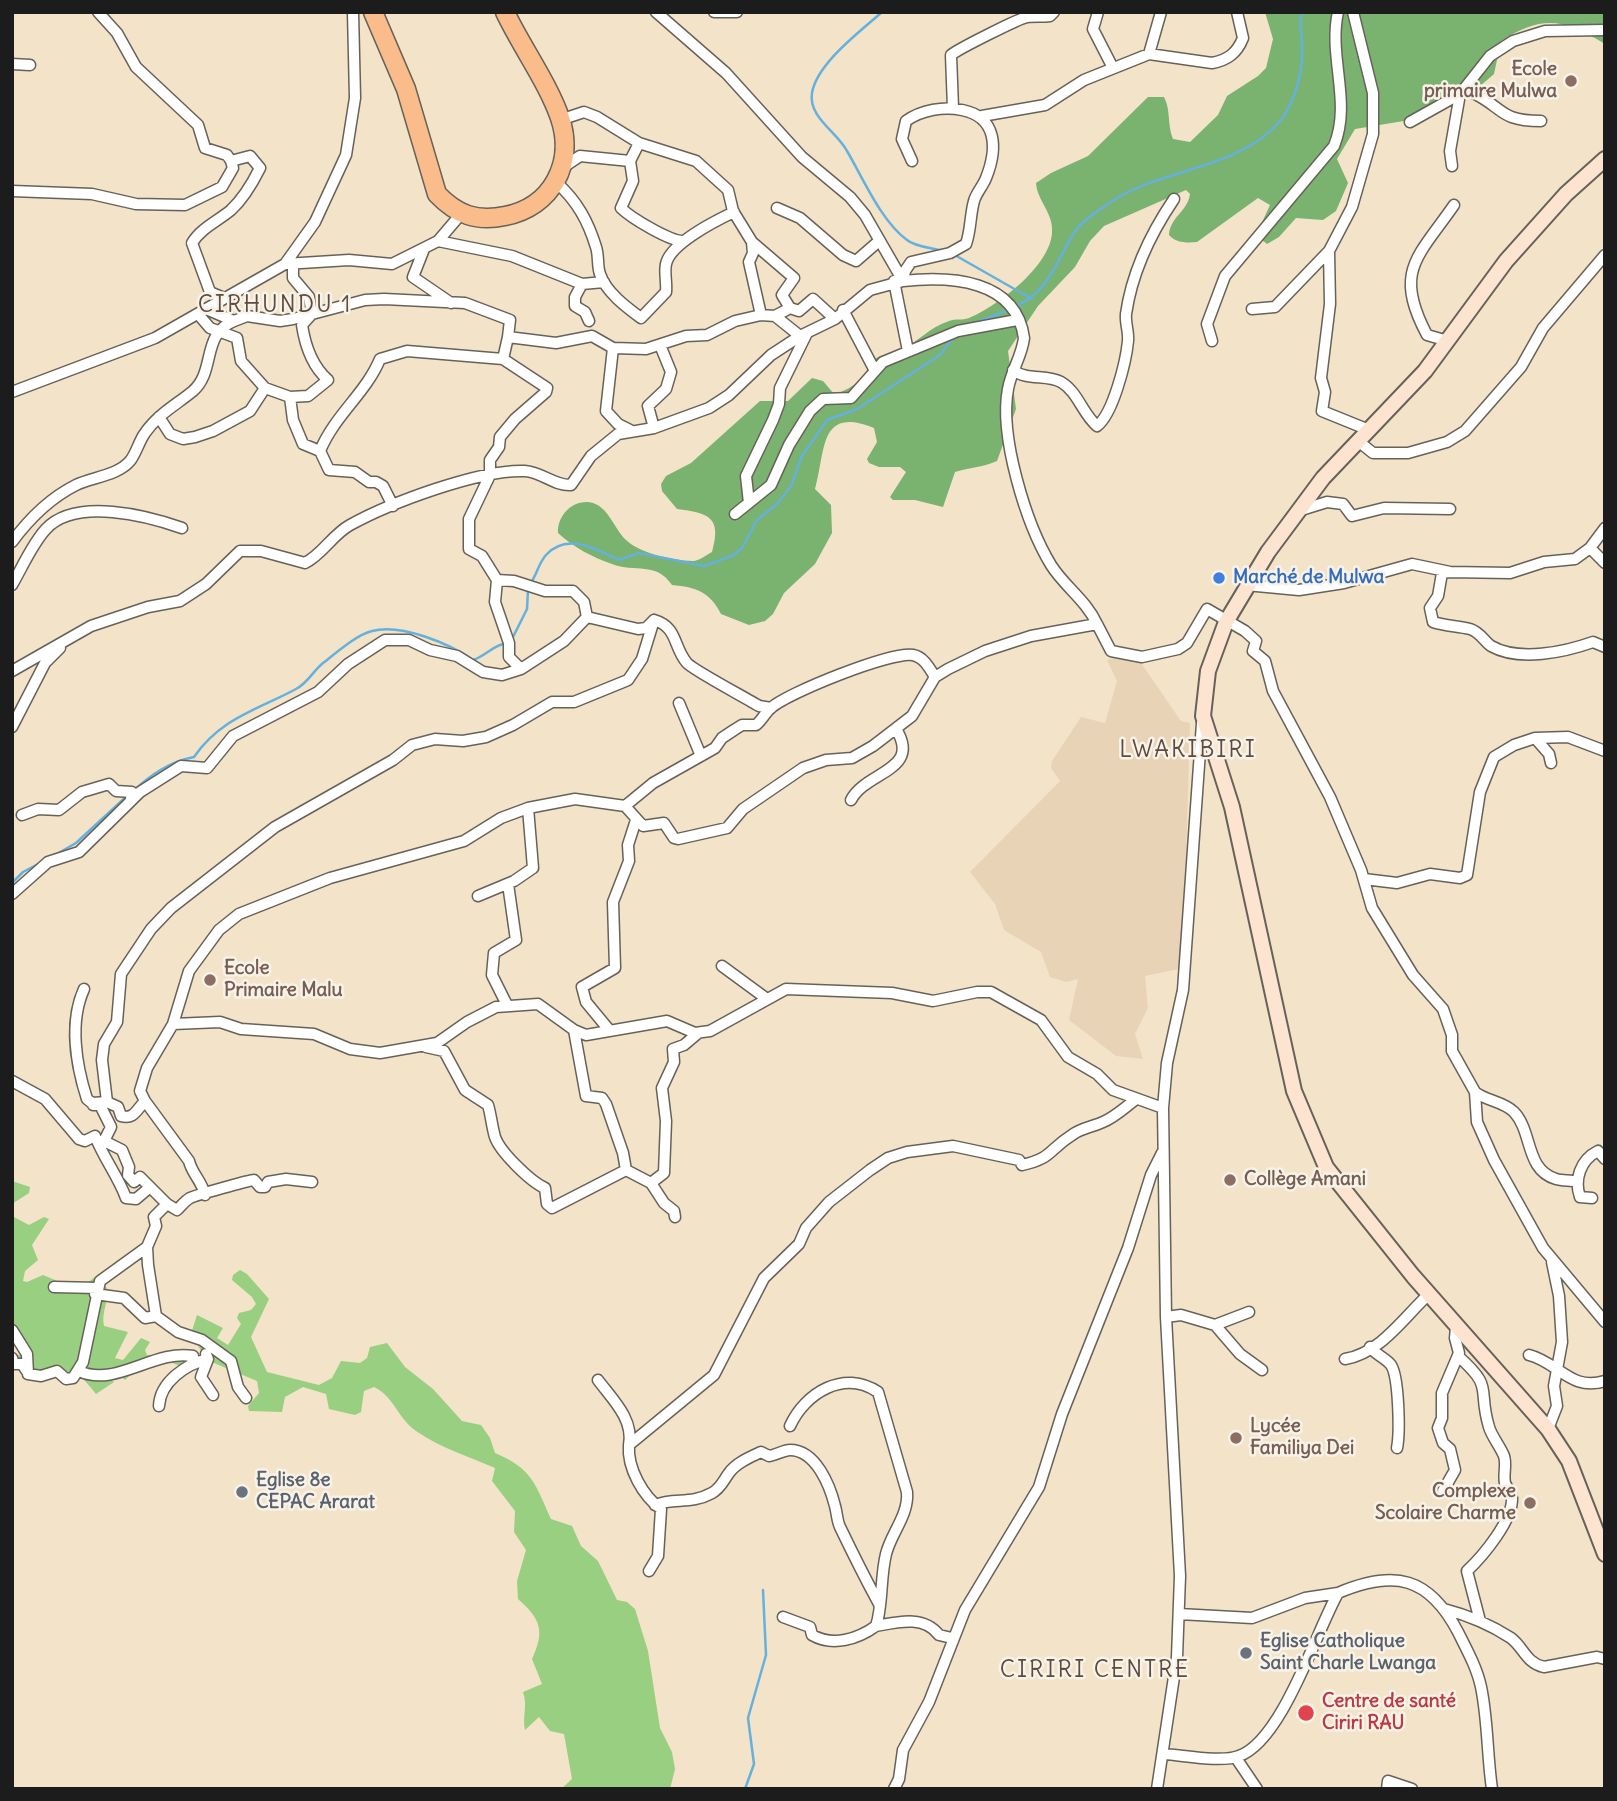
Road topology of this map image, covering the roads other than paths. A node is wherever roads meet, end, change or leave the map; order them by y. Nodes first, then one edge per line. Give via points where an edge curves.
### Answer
1 (98, 12) edge
2 (354, 12) edge
3 (373, 12) edge
4 (656, 12) edge
5 (714, 12) edge
6 (737, 12) edge
7 (1054, 12) edge
8 (1098, 12) edge
9 (1161, 12) edge
10 (1237, 12) edge
11 (1338, 12) edge
12 (1353, 12) edge
13 (1022, 15) edge
14 (511, 17) edge
15 (1605, 30) edge
16 (1149, 54) junction
17 (12, 64) edge
18 (30, 65) dead end
19 (1113, 68) junction
20 (1465, 93) junction
21 (953, 108) junction
22 (982, 117) junction
23 (560, 120) junction
24 (1541, 121) dead end
25 (1409, 122) dead end
26 (639, 143) junction
27 (1605, 159) edge
28 (231, 161) junction
29 (630, 161) junction
30 (912, 161) dead end
31 (1452, 166) dead end
32 (559, 175) junction
33 (12, 191) edge
34 (1174, 199) dead end
35 (1454, 205) dead end
36 (777, 208) dead end
37 (734, 212) junction
38 (461, 214) junction
39 (438, 241) junction
40 (878, 241) junction
41 (684, 242) junction
42 (752, 242) junction
43 (424, 249) junction
44 (1329, 251) junction
45 (1605, 256) edge
46 (289, 265) junction
47 (899, 281) junction
48 (604, 282) junction
49 (582, 284) junction
50 (224, 298) junction
51 (452, 304) junction
52 (790, 308) junction
53 (1252, 309) dead end
54 (202, 311) junction
55 (312, 314) junction
56 (839, 314) junction
57 (761, 316) junction
58 (775, 316) junction
59 (1017, 320) junction
60 (234, 321) junction
61 (589, 321) dead end
62 (218, 330) junction
63 (804, 334) junction
64 (508, 337) junction
65 (1212, 341) dead end
66 (1448, 341) junction
67 (660, 345) junction
68 (613, 348) junction
69 (908, 351) junction
70 (503, 359) junction
71 (874, 369) junction
72 (1013, 370) junction
73 (265, 388) junction
74 (12, 393) edge
75 (290, 397) junction
76 (159, 417) junction
77 (654, 428) junction
78 (630, 430) junction
79 (1364, 435) junction
80 (320, 451) junction
81 (490, 475) junction
82 (749, 503) junction
83 (393, 506) junction
84 (1450, 509) dead end
85 (1298, 512) junction
86 (735, 514) dead end
87 (183, 528) dead end
88 (1605, 528) edge
89 (12, 542) edge
90 (1590, 548) junction
91 (1605, 563) edge
92 (1450, 572) junction
93 (497, 580) junction
94 (12, 584) edge
95 (1246, 585) junction
96 (587, 617) junction
97 (654, 620) junction
98 (1226, 622) junction
99 (1097, 624) junction
100 (63, 645) junction
101 (1605, 647) edge
102 (521, 669) junction
103 (12, 671) edge
104 (935, 677) junction
105 (679, 703) dead end
106 (771, 708) junction
107 (1203, 716) junction
108 (12, 727) edge
109 (896, 729) junction
110 (1535, 738) junction
111 (1605, 751) edge
112 (701, 756) junction
113 (1550, 763) dead end
114 (131, 799) junction
115 (850, 800) dead end
116 (625, 806) junction
117 (528, 808) junction
118 (22, 815) dead end
119 (636, 820) junction
120 (1364, 879) junction
121 (508, 884) junction
122 (12, 894) edge
123 (478, 896) dead end
124 (722, 967) dead end
125 (84, 989) dead end
126 (767, 999) junction
127 (507, 1005) junction
128 (173, 1024) junction
129 (574, 1030) junction
130 (610, 1031) junction
131 (697, 1034) junction
132 (426, 1047) junction
133 (12, 1081) edge
134 (1475, 1092) junction
135 (87, 1098) junction
136 (1135, 1100) junction
137 (145, 1101) junction
138 (107, 1102) junction
139 (1163, 1108) junction
140 (1163, 1150) junction
141 (1605, 1159) edge
142 (626, 1170) junction
143 (312, 1182) dead end
144 (1578, 1182) junction
145 (650, 1183) junction
146 (149, 1188) junction
147 (205, 1195) junction
148 (1592, 1198) dead end
149 (167, 1204) junction
150 (675, 1217) dead end
151 (147, 1247) junction
152 (1551, 1259) junction
153 (54, 1287) dead end
154 (97, 1291) junction
155 (1429, 1294) junction
156 (1249, 1312) dead end
157 (156, 1316) junction
158 (1166, 1317) junction
159 (1605, 1322) edge
160 (1215, 1325) junction
161 (1456, 1327) junction
162 (12, 1329) edge
163 (202, 1340) junction
164 (1370, 1347) junction
165 (1529, 1355) dead end
166 (1458, 1356) junction
167 (12, 1358) edge
168 (208, 1359) junction
169 (1345, 1359) dead end
170 (192, 1363) junction
171 (1558, 1368) junction
172 (1262, 1370) dead end
173 (79, 1371) junction
174 (29, 1374) junction
175 (598, 1380) dead end
176 (1605, 1381) edge
177 (214, 1395) dead end
178 (246, 1398) dead end
179 (159, 1406) dead end
180 (790, 1426) dead end
181 (1548, 1429) junction
182 (629, 1445) junction
183 (1397, 1448) dead end
184 (1443, 1491) dead end
185 (655, 1505) junction
186 (1605, 1554) edge
187 (649, 1571) dead end
188 (1338, 1593) junction
189 (879, 1605) junction
190 (1444, 1609) junction
191 (1179, 1614) junction
192 (783, 1617) dead end
193 (1480, 1621) junction
194 (876, 1626) junction
195 (952, 1638) junction
196 (1605, 1659) edge
197 (1164, 1754) junction
198 (1237, 1758) junction
199 (894, 1789) edge
200 (1157, 1789) edge
201 (1257, 1789) edge
202 (1387, 1789) edge
203 (1412, 1789) edge
204 (1492, 1789) edge

1 - 28 street via 117,33 135,67 198,125 205,148 227,155
2 - 46 street via 355,98 346,155
3 - 38 highway via 406,89 438,194
4 - 40 street via 726,73 802,157 840,186 865,215
5 - 6 street
7 - 13 street via 1050,16
8 - 19 street via 1093,29
9 - 16 street
10 - 16 street via 1243,38 1223,61
11 - 65 street via 1334,28 1342,111 1334,146 1225,275 1207,324
12 - 44 street via 1373,93 1373,134 1352,207
13 - 21 street via 951,55
14 - 23 highway
15 - 20 street via 1545,32 1513,41 1490,56
16 - 19 street
17 - 18 street
19 - 22 street via 1045,105
20 - 24 street via 1486,99 1497,111 1518,121
20 - 25 street
20 - 31 street via 1450,151
21 - 22 street
21 - 30 street via 925,111 906,121 902,139
22 - 47 street via 990,125 993,147 986,178 974,200 966,244 950,253 911,262
23 - 26 street via 584,112
23 - 32 highway via 564,141
26 - 29 street
26 - 37 street via 696,161 728,190
27 - 66 street via 1566,194 1506,261
28 - 33 street via 231,174 222,187 185,205
28 - 50 street via 250,156 260,167 241,200 192,243 210,292
29 - 32 street via 580,156
29 - 41 street via 633,181 621,208 634,221
32 - 38 highway via 535,205 515,214 476,218
32 - 48 street via 585,217
34 - 72 street via 1146,244 1126,315 1129,339 1105,420 1097,426 1071,389 1058,380 1021,376
35 - 66 street via 1430,237 1409,279 1411,303 1427,335
36 - 40 street via 800,218 856,261
37 - 41 street
37 - 42 street
38 - 39 street
39 - 43 street
39 - 49 street via 512,256
40 - 47 street
41 - 48 street via 666,261 666,292 641,318
42 - 52 street via 794,278 782,295
42 - 57 street via 749,262
43 - 46 street via 392,264 349,260
43 - 51 street via 413,277
44 - 53 street via 1275,307
44 - 79 street via 1321,408
45 - 79 street via 1543,328 1521,367 1465,431 1447,442 1408,453 1373,453
46 - 50 street
46 - 55 street via 309,297
47 - 56 street via 870,290
47 - 59 street via 934,277 993,288
47 - 69 street
48 - 49 street
49 - 61 street via 575,306
50 - 54 street
51 - 55 street via 365,300
51 - 64 street via 482,307 510,320
52 - 56 street via 799,311 813,299
52 - 58 street
54 - 60 street
54 - 62 street via 210,328
54 - 74 street via 111,357
55 - 60 street via 280,321 247,316
55 - 75 street via 302,325 304,335 315,365 328,380 308,396
56 - 63 street
56 - 71 street
57 - 58 street
57 - 67 street
58 - 63 street
59 - 69 street via 958,331
59 - 72 street via 1024,338
60 - 62 street
62 - 73 street via 237,338 242,360
62 - 76 street via 202,381
63 - 77 street via 771,355 720,402
63 - 82 street via 780,388 773,420 746,476
64 - 68 street via 556,343 592,336
64 - 70 street
66 - 79 street
67 - 68 street
67 - 77 street via 671,372 666,389 648,406
68 - 78 street via 606,411
69 - 71 street
70 - 80 street via 407,351 380,359 372,379 348,405
70 - 81 street via 547,388 500,437 490,460
71 - 82 street via 851,398 823,399 810,411 771,485
72 - 99 street via 1005,407 1007,430 1032,528 1052,567
73 - 75 street
73 - 76 street via 250,411 195,437 170,434
75 - 80 street via 303,444
76 - 89 street via 130,461 57,497 37,512
77 - 78 street
78 - 81 street via 600,447 571,485 558,485 526,471
79 - 85 street
80 - 83 street via 329,470 355,472 383,486
81 - 83 street
81 - 93 street via 469,519 469,549 482,556
82 - 86 street
83 - 100 street via 336,534 305,563 261,551 240,551 206,584 180,601 91,626
84 - 85 street via 1384,508 1352,516 1343,504 1327,502
85 - 95 street
87 - 94 street via 148,516 103,511 57,520 38,539
88 - 90 street
90 - 91 street
90 - 92 street via 1574,559 1510,573
92 - 95 street via 1412,564 1299,590
92 - 101 street via 1442,573 1438,596 1430,608 1433,622 1470,629 1490,645 1514,653 1558,651 1593,642
93 - 96 street via 573,592 584,602
93 - 102 street via 495,602 509,657
95 - 98 street
96 - 97 street via 638,629
96 - 102 street via 564,641
97 - 106 street via 670,629 690,666 759,706
97 - 138 street via 642,659 628,680 574,702 552,702 486,737 435,739 412,746 275,827 171,908 121,974 117,1022 104,1044 102,1060
98 - 99 street via 1207,609 1182,647 1151,657 1111,650
98 - 107 street via 1208,671
98 - 120 street via 1256,641 1253,651 1265,661 1273,691 1331,797
99 - 104 street via 995,647
100 - 103 street
100 - 108 street via 45,663
102 - 114 street via 502,675 483,673 449,653 409,640 385,640 348,664 318,692 233,736 207,768 181,766
104 - 106 street via 923,660 904,654 805,689
104 - 109 street via 919,707
105 - 112 street
106 - 112 street via 756,725 742,726
107 - 139 street via 1183,990
107 - 155 street via 1232,807 1280,1028 1306,1123 1339,1185
109 - 115 street via 902,739 896,767 856,790
109 - 119 street via 852,758 803,768 743,809 727,828 678,839 664,823 643,825
110 - 111 street via 1572,738
110 - 113 street via 1549,754
110 - 120 street via 1494,757 1487,771 1467,875 1430,874 1396,883
112 - 116 street via 653,783
114 - 118 street via 132,792 116,791 109,784 82,792 59,810 38,809
114 - 122 street via 79,852 48,862
116 - 117 street via 575,799
116 - 119 street
117 - 121 street via 535,864
117 - 128 street via 464,841 330,878 239,914 219,930 190,971
119 - 130 street via 628,845 629,862 613,902 615,968 582,987 586,1002
120 - 134 street via 1372,908 1396,948 1443,1009 1458,1066
121 - 123 street
121 - 127 street via 516,940 494,953 491,967
124 - 126 street
125 - 135 street via 79,1001 76,1055
126 - 131 street
126 - 136 street via 797,989 892,993 933,1001 990,992 1041,1020 1068,1058
127 - 129 street via 538,1004
127 - 132 street via 482,1013
128 - 132 street via 220,1022 241,1029 314,1034 363,1052
128 - 137 street via 147,1068 140,1091
129 - 130 street via 586,1035
129 - 142 street via 586,1096 602,1098 606,1104
130 - 131 street via 667,1021
131 - 145 street via 673,1049 674,1062 662,1088 664,1172
132 - 142 street via 444,1051 465,1090 488,1105 496,1139 518,1167 545,1188 552,1208
133 - 146 street via 45,1099 79,1139 96,1136 126,1198 136,1199
134 - 144 street via 1513,1111 1527,1133 1541,1172
134 - 152 street via 1482,1135
135 - 138 street via 92,1103
135 - 146 street via 81,1098 85,1105 100,1105 111,1127 104,1141 122,1150 128,1175 134,1182 140,1177
136 - 139 street
136 - 182 street via 1112,1117 1074,1133 1038,1162 1022,1165 1019,1160 953,1146 907,1152 870,1170 829,1202 806,1228 799,1244 764,1278 715,1375
137 - 138 street via 128,1118
137 - 147 street via 202,1181
139 - 140 street
140 - 158 street
140 - 195 street via 1039,1486
141 - 144 street via 1598,1151 1592,1154 1583,1164
142 - 145 street
143 - 147 street via 286,1179 260,1187 254,1180 242,1180
144 - 148 street via 1580,1197
145 - 150 street
146 - 149 street
147 - 149 street via 190,1198 177,1210
149 - 151 street via 154,1217 156,1226
151 - 154 street via 100,1281
151 - 157 street
152 - 159 street
152 - 171 street via 1561,1312
153 - 154 street
154 - 157 street via 124,1298 145,1318
154 - 173 street
155 - 161 street
155 - 164 street via 1387,1337
156 - 160 street
157 - 163 street via 178,1332
158 - 160 street via 1181,1315
158 - 191 street
160 - 172 street via 1240,1354
161 - 166 street
161 - 181 street
162 - 174 street via 27,1354
163 - 168 street
163 - 178 street via 231,1362
164 - 169 street
164 - 183 street via 1390,1363 1395,1377
165 - 171 street
166 - 184 street via 1442,1394 1438,1428 1455,1470
166 - 193 street via 1475,1370 1486,1390 1489,1427 1505,1459 1512,1497 1495,1538 1467,1571
167 - 174 street
168 - 170 street
168 - 177 street via 201,1377
170 - 173 street via 192,1356 178,1354 111,1374 92,1377
170 - 179 street via 165,1385
171 - 176 street via 1576,1383
171 - 181 street via 1553,1386 1557,1406
173 - 174 street via 66,1379 57,1371
175 - 182 street via 624,1416 631,1436
180 - 189 street via 803,1405 821,1389 858,1383 878,1392 907,1498 886,1554
181 - 186 street via 1569,1461
182 - 185 street via 633,1469
185 - 187 street via 662,1509 660,1536 658,1556
185 - 189 street via 711,1493 737,1464 761,1452 769,1456 792,1450 799,1453 821,1471 838,1524
188 - 190 street via 1362,1583 1402,1579 1420,1587
188 - 191 street via 1305,1598 1252,1618
188 - 198 street via 1287,1701 1267,1732
189 - 194 street
190 - 193 street
190 - 204 street via 1466,1647 1481,1688
191 - 197 street
192 - 194 street via 828,1640 855,1639
193 - 196 street via 1512,1639 1536,1665
194 - 195 street via 923,1622 939,1636
195 - 199 street via 929,1702 903,1750
197 - 198 street
197 - 200 street
198 - 201 street
202 - 203 street via 1388,1781

